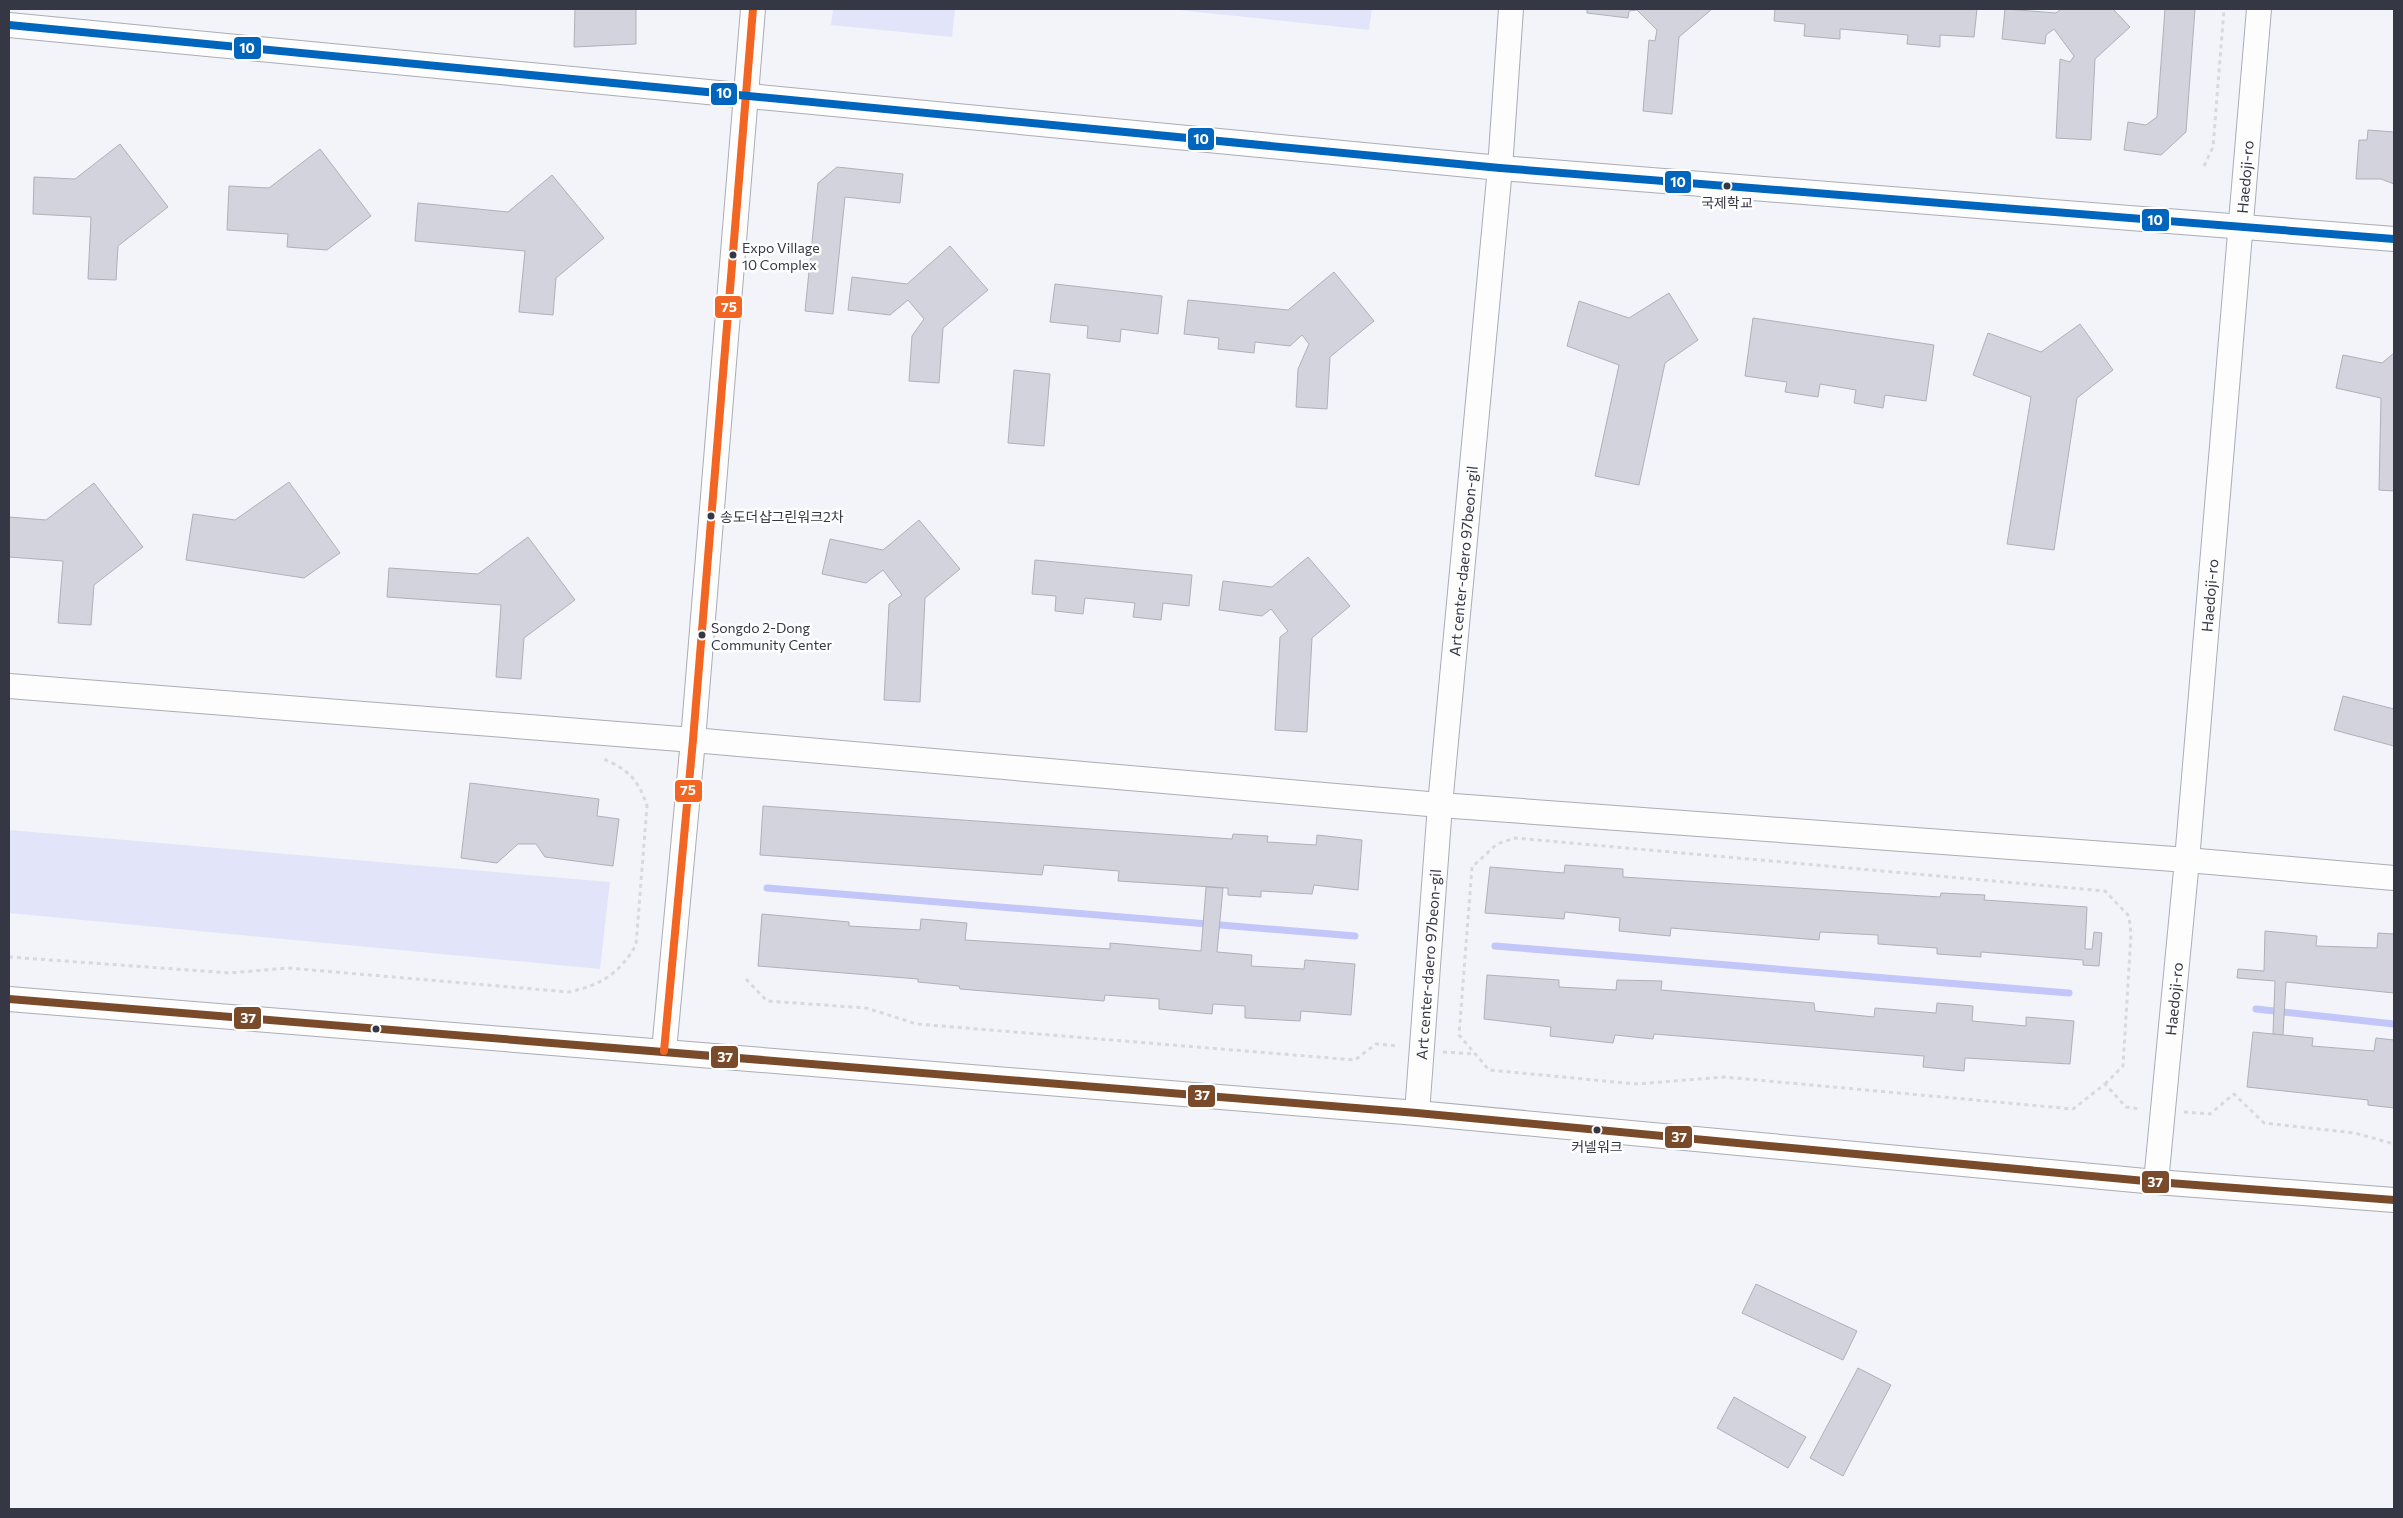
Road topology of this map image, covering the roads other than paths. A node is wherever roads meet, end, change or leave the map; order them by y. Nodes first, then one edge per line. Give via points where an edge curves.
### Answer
1 (752, 9) edge
2 (1511, 9) edge
3 (2259, 9) edge
4 (9, 25) edge
5 (746, 97) junction
6 (1500, 168) junction
7 (2241, 226) junction
8 (2394, 240) edge
9 (9, 686) edge
10 (693, 740) junction
11 (1440, 805) junction
12 (2187, 860) junction
13 (2394, 878) edge
14 (9, 999) edge
15 (664, 1051) junction
16 (1417, 1113) junction
17 (2156, 1182) junction
18 (2394, 1200) edge

1 - 5 street
2 - 6 street, Art center-daero 97beon-gil
3 - 7 street, Haedoji-ro
4 - 5 street
5 - 6 street
5 - 10 street
6 - 7 street
6 - 11 street, Art center-daero 97beon-gil
7 - 8 street
7 - 12 street, Haedoji-ro
9 - 10 street
10 - 11 street
10 - 15 street
11 - 12 street
11 - 16 street, Art center-daero 97beon-gil
12 - 13 street
12 - 17 street, Haedoji-ro
14 - 15 street
15 - 16 street
16 - 17 street
17 - 18 street

